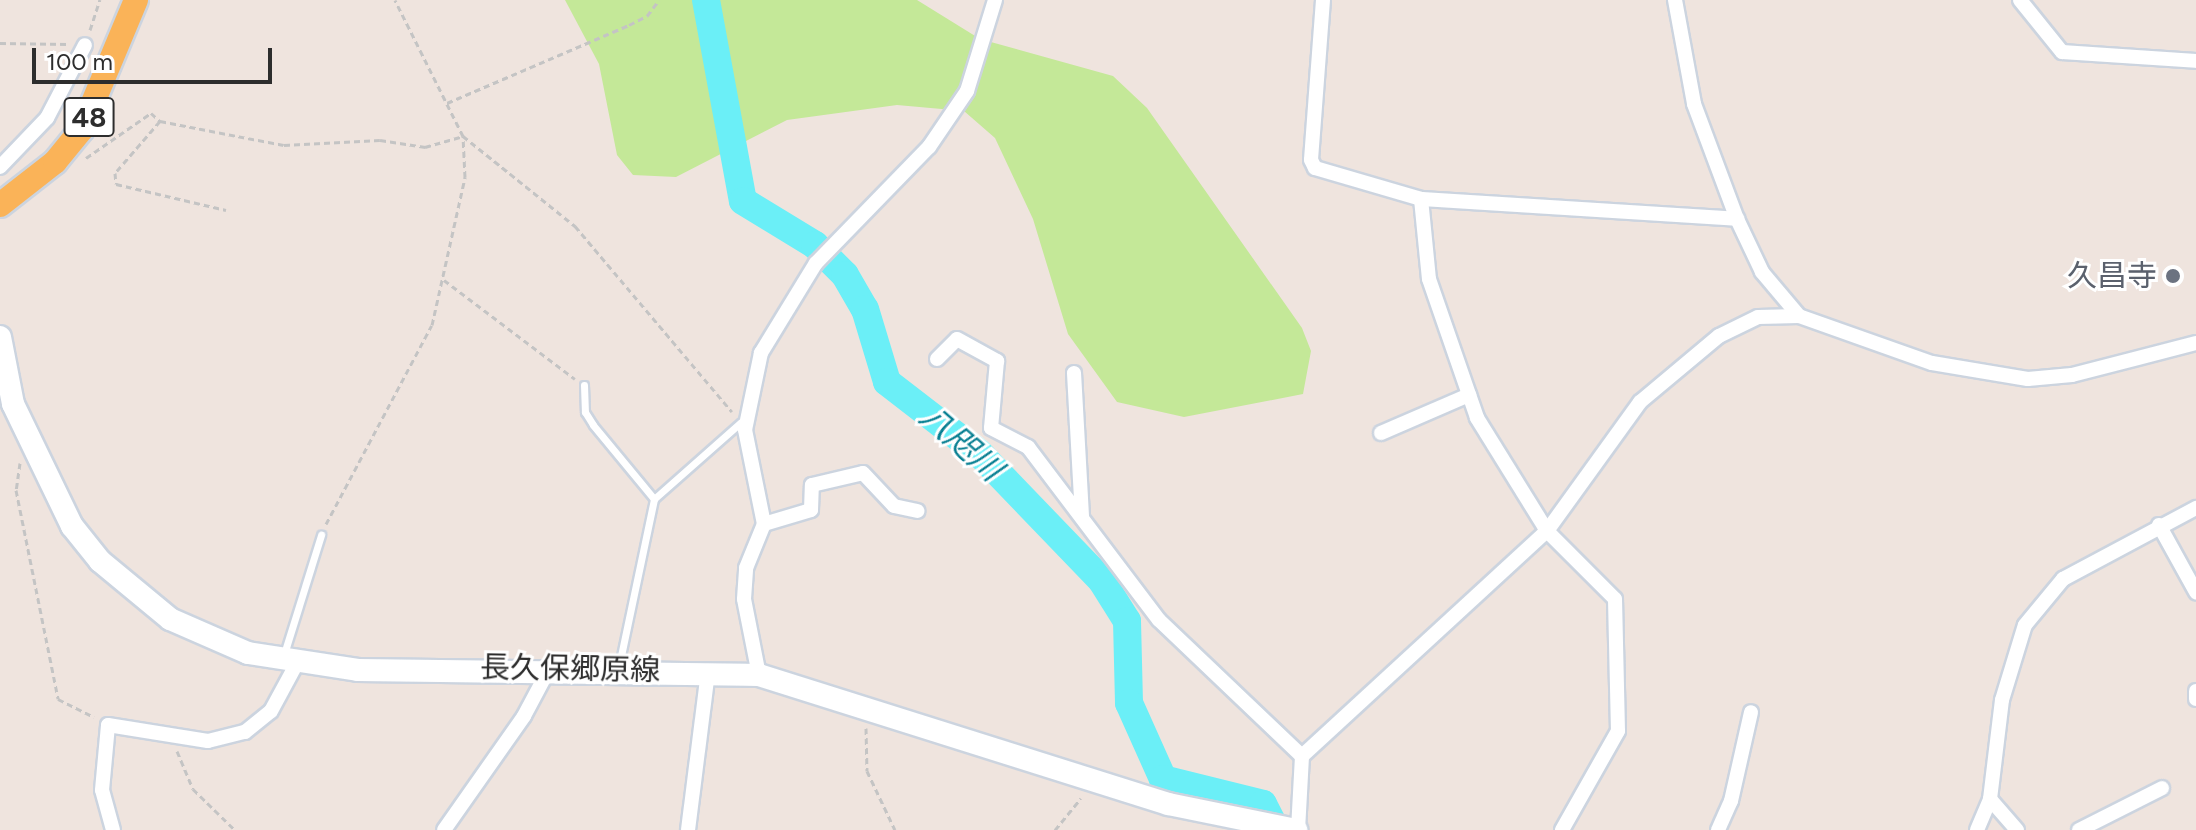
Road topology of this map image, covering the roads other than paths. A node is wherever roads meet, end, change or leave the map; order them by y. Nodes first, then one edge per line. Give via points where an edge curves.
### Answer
1 (136, 0) edge
2 (995, 0) edge
3 (1323, 0) edge
4 (1675, 0) edge
5 (2020, 0) edge
6 (85, 45) road end
7 (2196, 61) edge
8 (0, 167) edge
9 (1421, 199) junction
10 (0, 205) edge
11 (1737, 219) junction
12 (1799, 316) junction
13 (0, 337) edge
14 (2196, 343) edge
15 (937, 359) dead end
16 (1074, 373) dead end
17 (584, 385) road end
18 (1469, 395) junction
19 (740, 423) road end
20 (1381, 433) dead end
21 (654, 499) junction
22 (2196, 508) edge
23 (917, 511) dead end
24 (1082, 518) junction
25 (764, 524) junction
26 (2159, 525) junction
27 (1547, 531) junction
28 (321, 535) road end
29 (2196, 592) edge
30 (290, 661) junction
31 (550, 668) junction
32 (618, 670) junction
33 (708, 672) junction
34 (759, 675) junction
35 (2196, 691) edge
36 (2196, 699) edge
37 (1751, 712) dead end
38 (1302, 756) junction
39 (2162, 788) dead end
40 (1990, 799) junction
41 (113, 830) edge
42 (444, 830) edge
43 (688, 830) edge
44 (1297, 830) edge
45 (1562, 830) edge
46 (1718, 830) edge
47 (1977, 830) edge
48 (2017, 830) edge
49 (2079, 830) edge

1 - 10 main road, 48 via 82,129 55,162
2 - 25 street via 967,91 929,147 816,263 770,330 745,430
3 - 9 street via 1315,168
4 - 11 street via 1694,104
5 - 7 street via 2062,52
6 - 8 street via 47,118
9 - 11 street
9 - 18 street via 1429,279
11 - 12 street via 1762,272
12 - 14 street via 1932,363 2028,379 2072,375
12 - 27 street via 1758,317 1719,336 1658,384
13 - 30 main road, 長久保郷原線 via 25,434 72,526 123,582 170,619 248,653
15 - 24 street via 957,339 997,361 991,428 1028,447
16 - 24 street
17 - 21 lane via 593,425
18 - 20 street
18 - 27 street
19 - 21 lane
21 - 32 lane
22 - 26 street
23 - 25 street via 894,506 863,473 812,485 811,510
24 - 38 street via 1159,620
25 - 34 street via 746,568 744,599
26 - 29 street
26 - 40 street via 2063,579 2036,606 2002,700
27 - 38 street
27 - 45 street via 1603,581 1615,599 1620,626 1618,731
28 - 30 lane
30 - 31 main road, 長久保郷原線 via 358,670
30 - 41 street via 271,711 245,732 208,741 108,725 102,790
31 - 32 main road, 長久保郷原線
31 - 42 street via 524,716
32 - 33 main road, 長久保郷原線
33 - 34 main road, 長久保郷原線
33 - 43 street
34 - 44 main road, 長久保郷原線 via 866,705 1093,783
35 - 36 street
37 - 46 street via 1731,801
38 - 44 street
39 - 49 street
40 - 47 street
40 - 48 street

